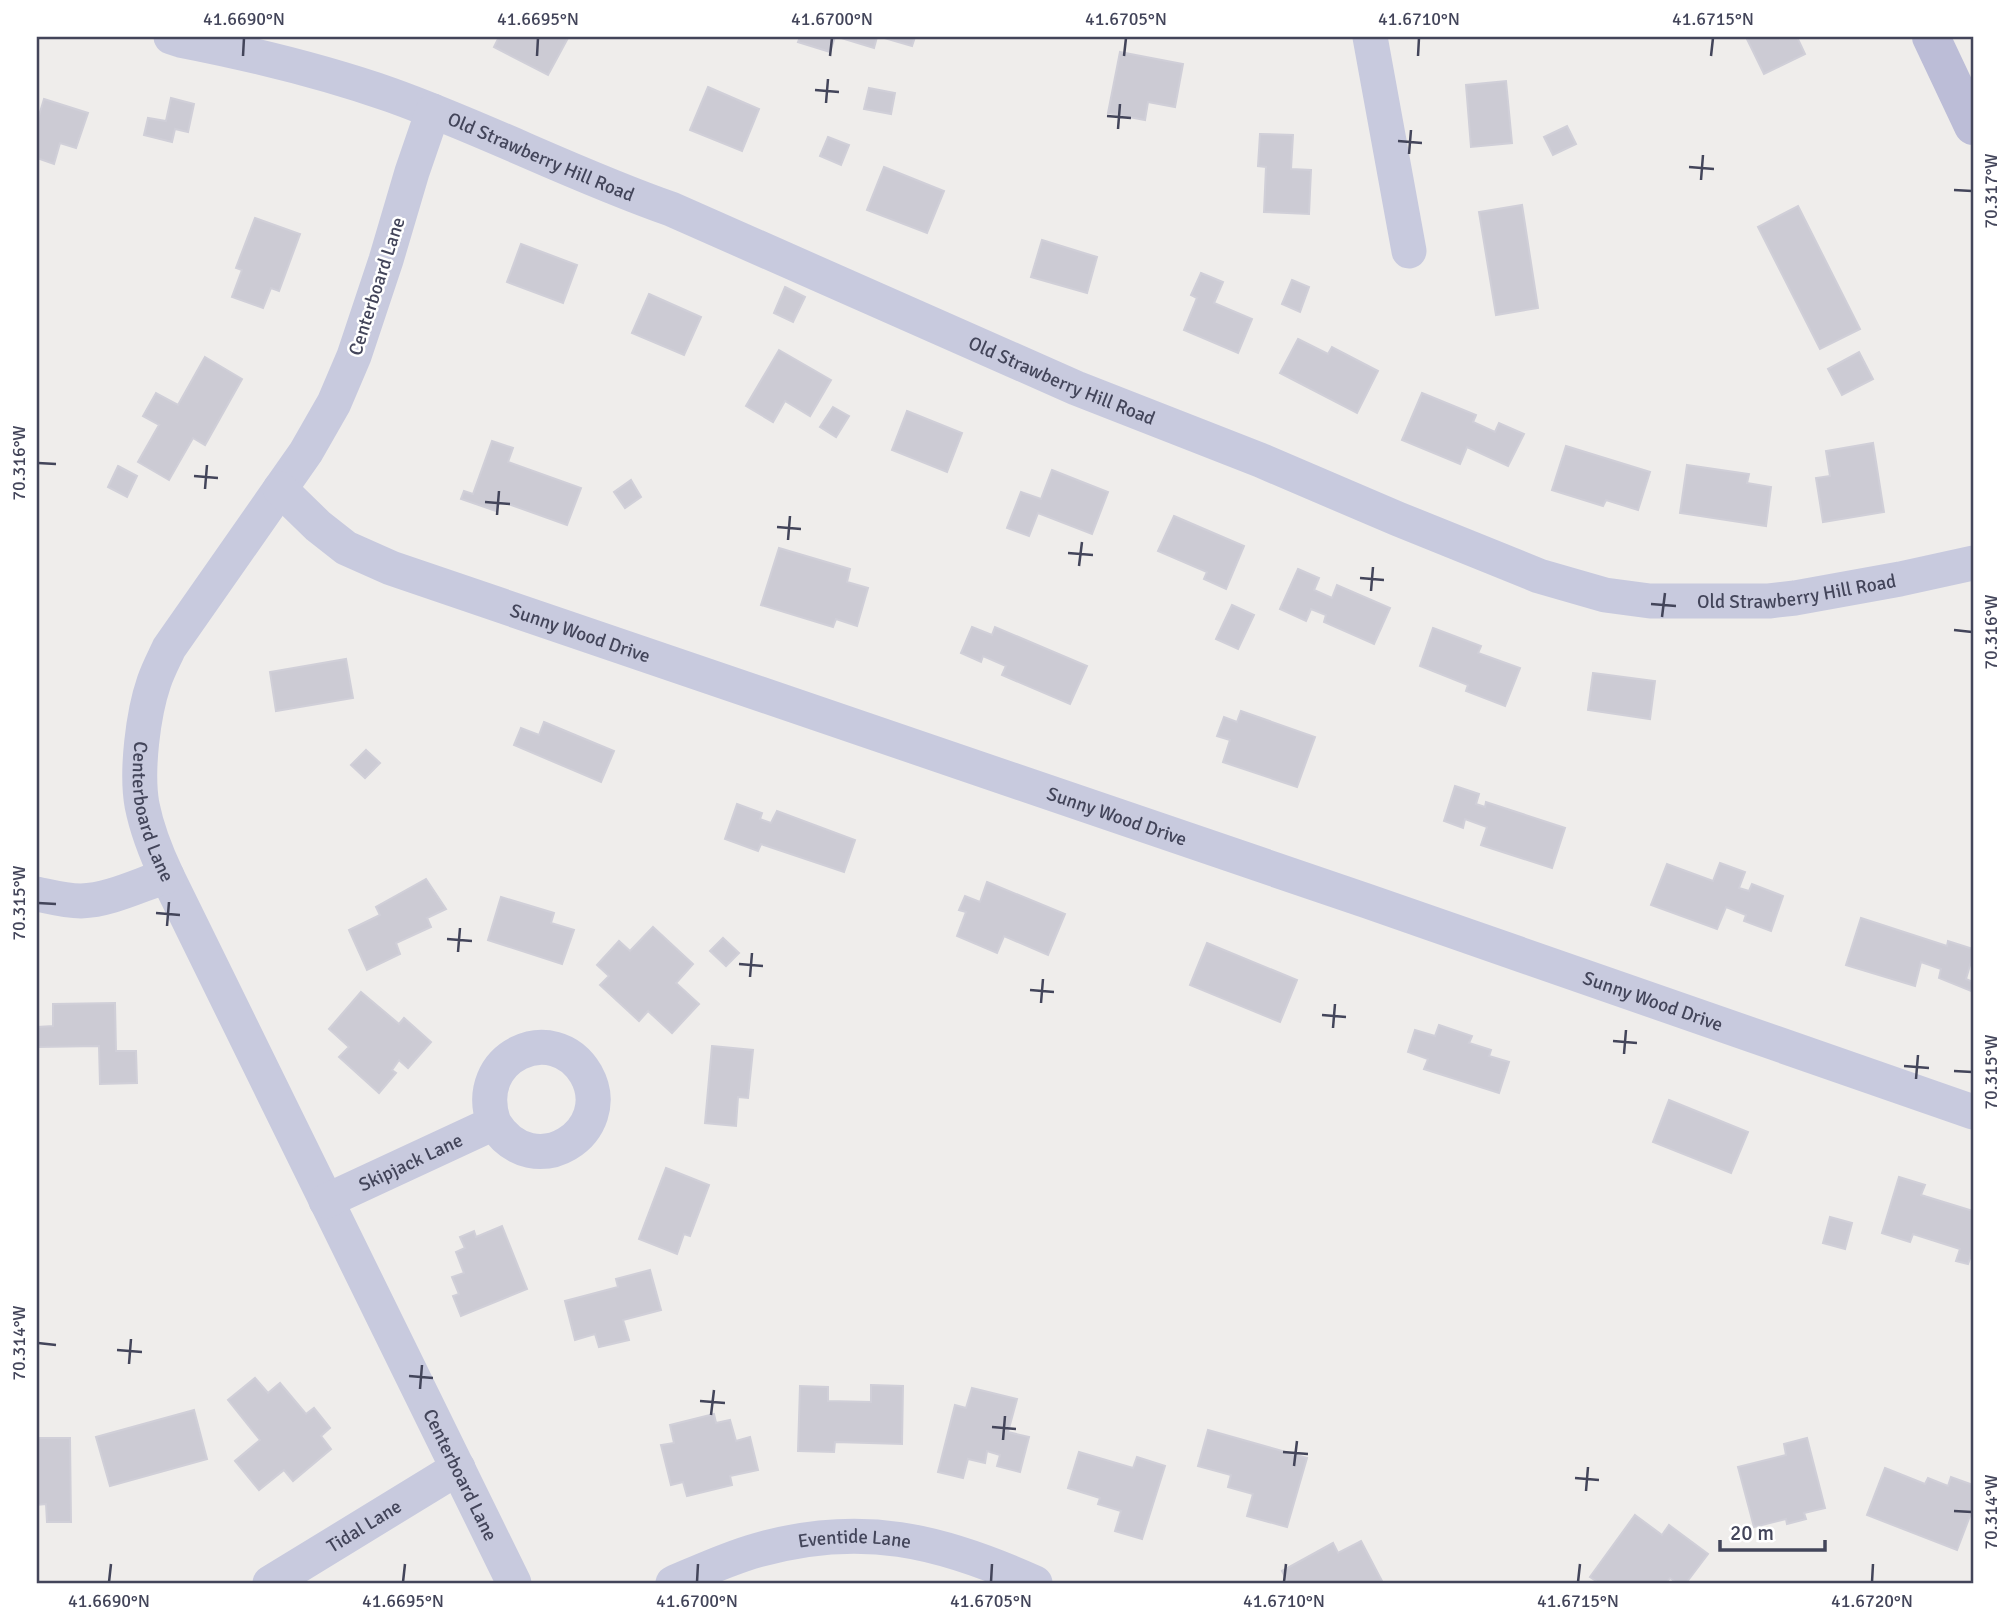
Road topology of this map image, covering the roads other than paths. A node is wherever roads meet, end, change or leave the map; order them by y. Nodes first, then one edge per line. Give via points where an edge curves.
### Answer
1 (171, 37) edge
2 (1370, 37) edge
3 (1931, 37) edge
4 (433, 111) junction
5 (1973, 126) edge
6 (1409, 251) dead end
7 (280, 489) junction
8 (1973, 563) edge
9 (167, 876) junction
10 (37, 894) edge
11 (1973, 1112) edge
12 (494, 1123) dead end
13 (326, 1201) junction
14 (458, 1468) junction
15 (270, 1583) edge
16 (514, 1583) edge
17 (673, 1583) edge
18 (1035, 1583) edge

1 - 4 street, Old Strawberry Hill Road via 263,57
2 - 6 street
3 - 5 main road
4 - 7 street, Centerboard Lane via 354,356 334,403
4 - 8 street, Old Strawberry Hill Road via 671,209 1088,393 1538,576 1605,595 1650,601 1769,601
7 - 9 street, Centerboard Lane via 169,648 154,682 141,761 142,803 154,850
7 - 11 street, Sunny Wood Drive via 346,548 391,568
9 - 10 street via 81,901
9 - 13 street, Centerboard Lane
12 - 13 street, Skipjack Lane
13 - 14 street, Centerboard Lane
14 - 15 street, Tidal Lane
14 - 16 street, Centerboard Lane
17 - 18 street, Eventide Lane via 756,1550 840,1535 927,1544

